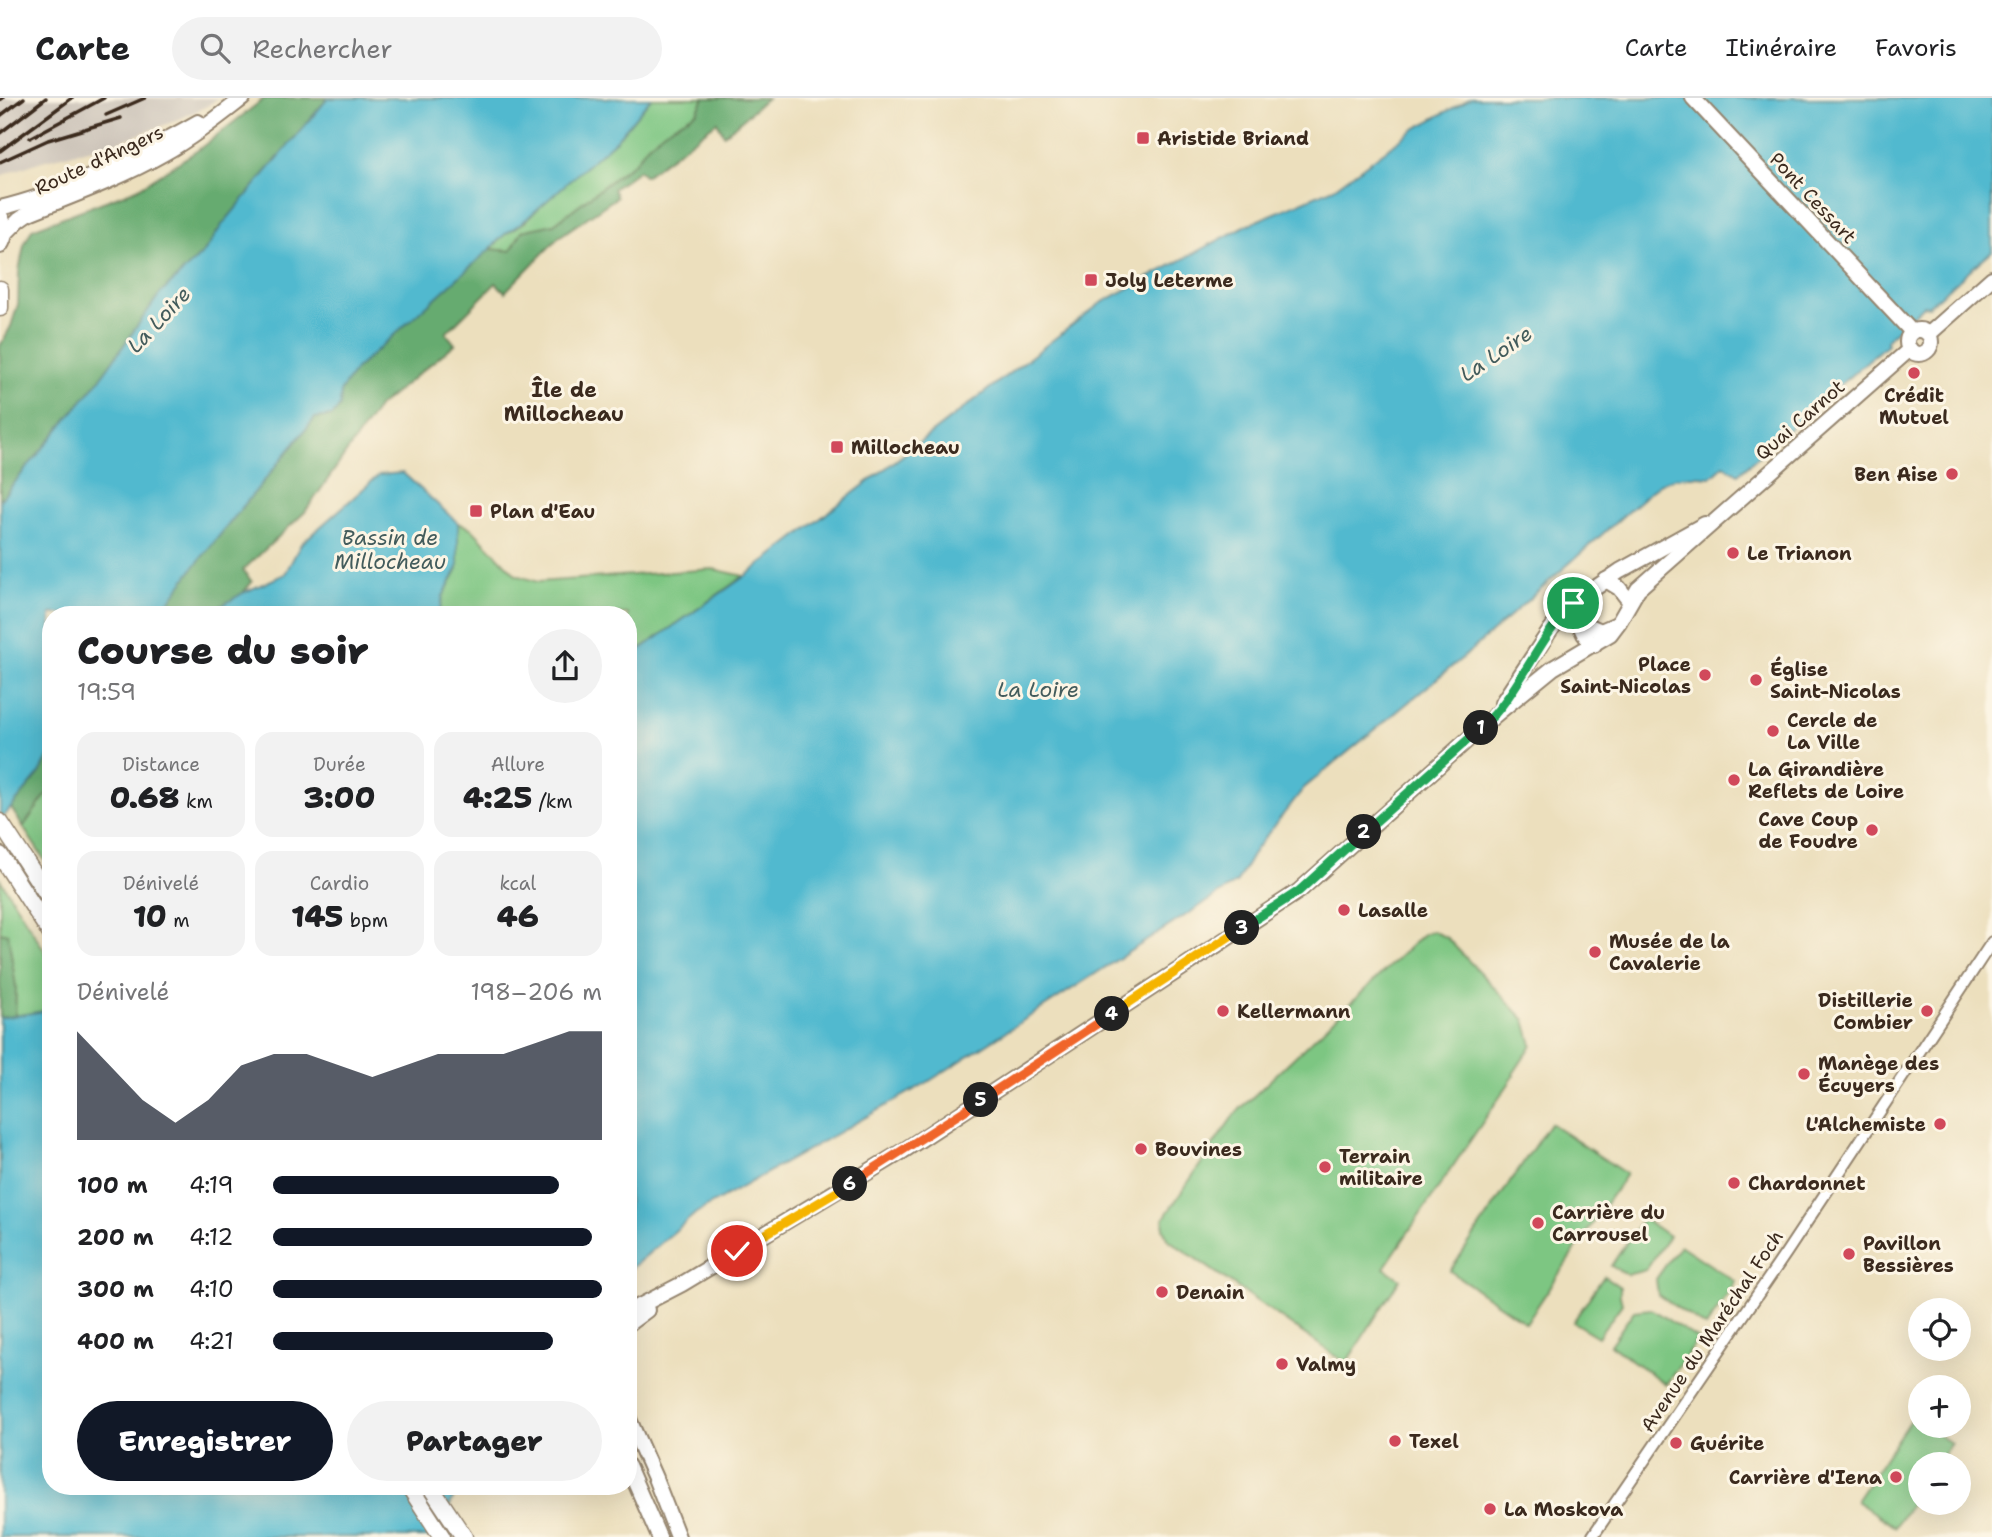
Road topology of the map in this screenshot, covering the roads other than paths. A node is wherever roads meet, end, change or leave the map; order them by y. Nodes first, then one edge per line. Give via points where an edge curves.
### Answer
1 (241, 98) edge
2 (1693, 98) edge
3 (0, 208) edge
4 (0, 215) edge
5 (3, 240) edge
6 (1992, 278) edge
7 (0, 289) edge
8 (0, 309) edge
9 (1908, 328) junction
10 (1928, 334) junction
11 (1910, 349) junction
12 (1715, 520) junction
13 (1606, 580) junction
14 (1591, 590) junction
15 (1630, 602) junction
16 (1580, 622) junction
17 (1619, 622) junction
18 (1594, 645) junction
19 (1494, 716) junction
20 (0, 822) edge
21 (0, 856) edge
22 (42, 886) edge
23 (42, 920) edge
24 (1992, 942) edge
25 (681, 1284) junction
26 (637, 1307) edge
27 (637, 1317) edge
28 (637, 1438) edge
29 (637, 1487) edge
30 (415, 1495) edge
31 (436, 1495) edge
32 (442, 1537) edge
33 (464, 1537) edge
34 (659, 1537) edge
35 (678, 1537) edge
36 (1592, 1537) edge

1 - 3 main road, Route d'Angers via 143,152
1 - 5 main road, Route d'Angers via 162,155 19,219
2 - 9 main road, Pont Cessart
4 - 5 main road via 5,224
6 - 10 main road
7 - 8 highway
9 - 10 main road
9 - 11 main road
10 - 11 main road via 1927,351 1919,354
11 - 12 main road, Quai Carnot
12 - 13 main road, Quai Carnot
12 - 15 main road, Quai Carnot via 1638,589
13 - 14 main road, Quai Carnot
13 - 15 main road
14 - 16 main road via 1580,606
14 - 19 main road, Quai Carnot via 1556,622
15 - 17 main road, Quai Carnot
16 - 17 main road via 1601,631
16 - 18 main road via 1583,634
17 - 18 main road, Quai Carnot
18 - 19 main road, Quai Carnot via 1553,668
19 - 25 main road via 1299,891 914,1144
20 - 22 highway
21 - 23 highway
24 - 36 street, Avenue du Maréchal Foch
25 - 26 main road
25 - 27 main road
28 - 35 main road
29 - 34 main road
30 - 32 highway
31 - 33 highway

